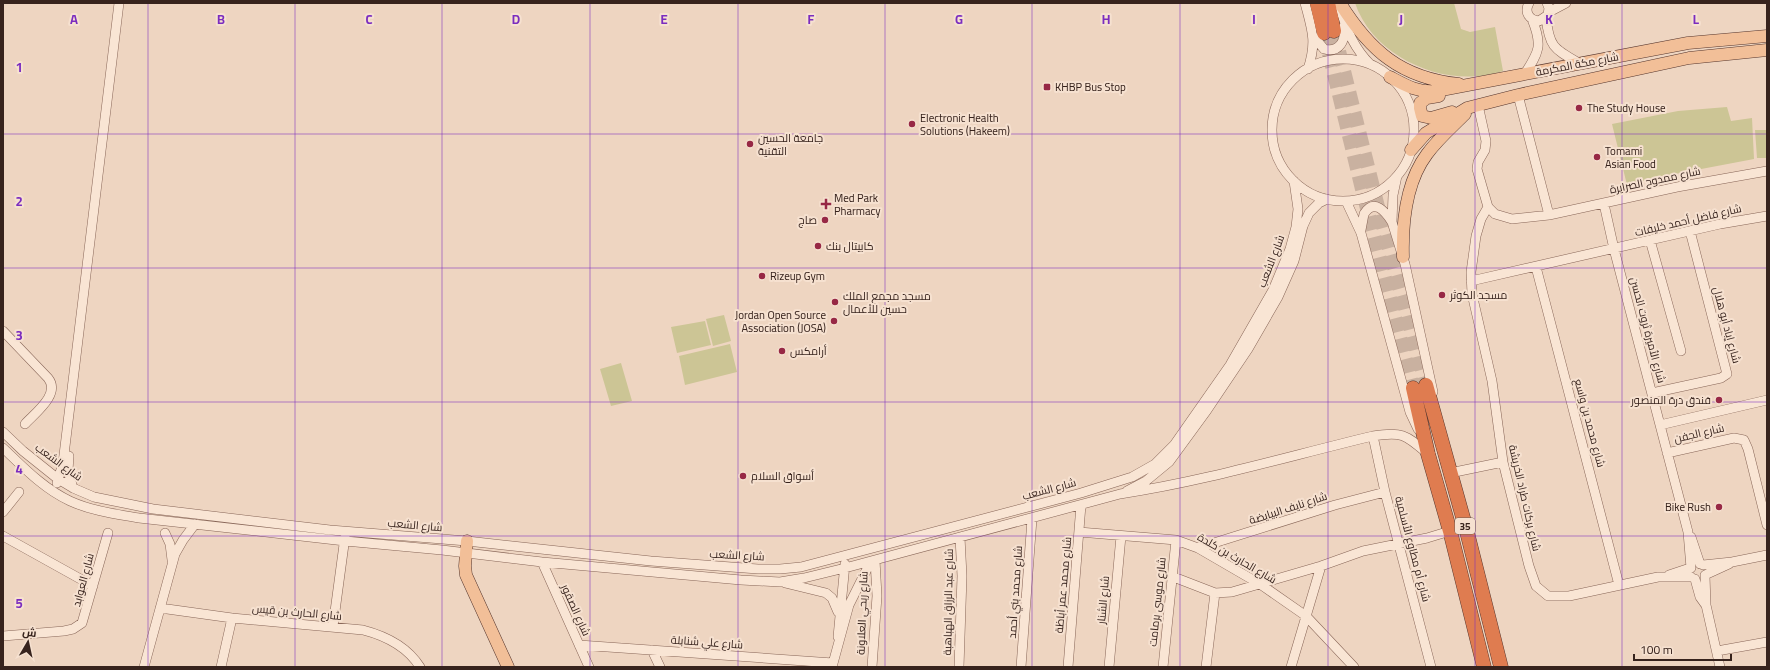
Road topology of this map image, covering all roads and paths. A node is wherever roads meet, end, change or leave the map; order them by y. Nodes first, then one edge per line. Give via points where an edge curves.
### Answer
1 (119, 3) edge
2 (124, 3) edge
3 (1305, 3) edge
4 (1316, 3) edge
5 (1328, 3) edge
6 (1340, 3) edge
7 (1566, 3) edge
8 (1528, 4) edge
9 (1547, 11) edge
10 (1532, 19) junction
11 (1329, 30) junction
12 (1767, 36) edge
13 (1767, 50) edge
14 (1579, 63) junction
15 (1371, 65) junction
16 (1308, 69) junction
17 (1524, 75) junction
18 (1390, 77) junction
19 (1497, 81) junction
20 (1470, 85) junction
21 (1518, 94) junction
22 (1473, 106) junction
23 (1411, 150) junction
24 (1767, 171) edge
25 (1400, 172) junction
26 (1294, 181) junction
27 (1327, 199) junction
28 (1346, 201) junction
29 (1604, 204) junction
30 (1488, 207) junction
31 (1549, 215) junction
32 (1767, 216) edge
33 (1392, 222) junction
34 (1690, 231) junction
35 (1361, 233) junction
36 (1650, 240) junction
37 (1614, 249) junction
38 (1403, 257) junction
39 (1536, 267) junction
40 (1471, 281) junction
41 (3, 331) edge
42 (1681, 351) dead end
43 (1652, 393) junction
44 (1767, 400) edge
45 (25, 424) dead end
46 (1660, 425) junction
47 (3, 432) edge
48 (1439, 433) junction
49 (1373, 436) junction
50 (1424, 437) junction
51 (3, 448) edge
52 (1667, 453) junction
53 (1428, 454) junction
54 (1503, 462) junction
55 (1450, 473) junction
56 (58, 479) junction
57 (73, 488) junction
58 (19, 492) dead end
59 (54, 492) junction
60 (1385, 492) junction
61 (1120, 494) junction
62 (1081, 505) junction
63 (3, 512) edge
64 (1001, 514) junction
65 (1032, 519) junction
66 (195, 524) junction
67 (1767, 525) edge
68 (1004, 526) junction
69 (346, 532) junction
70 (1079, 532) junction
71 (1688, 532) junction
72 (108, 533) dead end
73 (165, 533) dead end
74 (1446, 533) junction
75 (3, 536) edge
76 (1121, 536) junction
77 (960, 538) junction
78 (1176, 540) junction
79 (345, 541) junction
80 (1399, 543) junction
81 (466, 547) junction
82 (1198, 548) junction
83 (1767, 555) edge
84 (845, 557) junction
85 (873, 560) junction
86 (172, 562) junction
87 (542, 562) junction
88 (1732, 562) junction
89 (1702, 565) junction
90 (1321, 566) junction
91 (845, 568) junction
92 (1692, 573) junction
93 (1171, 576) junction
94 (1705, 576) junction
95 (780, 582) junction
96 (1260, 584) junction
97 (1619, 585) junction
98 (93, 586) junction
99 (1215, 593) junction
100 (1706, 605) junction
101 (160, 608) junction
102 (839, 615) junction
103 (1306, 616) junction
104 (232, 618) junction
105 (333, 626) junction
106 (3, 636) edge
107 (1767, 642) edge
108 (838, 643) junction
109 (579, 645) junction
110 (652, 650) junction
111 (1717, 651) junction
112 (767, 663) edge
113 (832, 665) edge
114 (144, 667) edge
115 (221, 667) edge
116 (420, 667) edge
117 (508, 667) edge
118 (589, 667) edge
119 (660, 667) edge
120 (872, 667) edge
121 (958, 667) edge
122 (1021, 667) edge
123 (1068, 667) edge
124 (1109, 667) edge
125 (1162, 667) edge
126 (1206, 667) edge
127 (1291, 667) edge
128 (1354, 667) edge
129 (1431, 667) edge
130 (1484, 667) edge
131 (1501, 667) edge
132 (1720, 667) edge

1 - 56 street via 65,447
2 - 57 street via 68,465
3 - 11 street
4 - 11 highway
5 - 11 highway
6 - 11 street
6 - 20 main road via 1370,43 1393,62 1412,73 1431,79
7 - 9 street
8 - 10 street via 1527,13
9 - 10 street via 1539,21
9 - 14 street via 1548,37 1552,45 1560,53
10 - 17 street via 1537,31 1538,49 1537,56
11 - 15 street
11 - 16 street via 1313,51
12 - 14 main road, شارع مكة المكرمة via 1688,43
13 - 21 main road, شارع مكة المكرمة via 1689,58
14 - 17 main road, شارع مكة المكرمة
15 - 16 street via 1339,60 1328,61
15 - 18 street
16 - 26 street via 1295,78 1284,92 1273,118 1275,150 1284,169
17 - 19 main road, شارع مكة المكرمة
18 - 20 main road, شارع مكة المكرمة via 1408,87 1427,92
18 - 23 street via 1407,98 1412,111 1414,137
19 - 20 main road, شارع مكة المكرمة
19 - 22 main road via 1427,98 1420,103 1422,116 1431,118
21 - 22 main road, شارع مكة المكرمة
21 - 31 street
22 - 23 main road, شارع مكة المكرمة via 1426,134
22 - 30 street via 1486,141 1477,169
22 - 38 main road via 1434,145 1421,162 1407,203 1402,234
23 - 25 street
24 - 29 street, شارع ممدوح الصرايرة via 1677,186
25 - 28 street via 1376,193
25 - 33 street via 1393,195
26 - 27 street via 1311,193
26 - 64 street, شارع الشعب via 1298,204 1296,227 1273,290 1230,365 1174,445 1155,464 1132,477
27 - 28 street
27 - 61 street, شارع الشعب via 1309,213 1294,261 1281,291 1248,349 1207,410 1169,462 1146,481
28 - 35 street
29 - 31 street, شارع ممدوح الصرايرة
29 - 37 street, شارع الأميرة ثروت الحسن
30 - 31 street, شارع ممدوح الصرايرة via 1495,214 1512,219
30 - 40 street, شارع بركات طراد الخريشة via 1476,236
32 - 34 street, شارع فاضل أحمد خليفات
33 - 35 street via 1384,209 1371,208 1364,214
33 - 38 street
34 - 36 street, شارع فاضل أحمد خليفات
34 - 43 street, شارع إياد أبو هلال via 1727,374 1720,378
35 - 50 street via 1410,412
36 - 37 street, شارع فاضل أحمد خليفات
36 - 42 street
37 - 39 street
37 - 43 street, شارع الأميرة ثروت الحسن
38 - 48 street via 1439,417
39 - 40 street
39 - 97 street, شارع محمد بن واسع
40 - 54 street, شارع بركات طراد الخريشة via 1492,381
41 - 45 street via 52,382 51,396
43 - 46 street, شارع الأميرة ثروت الحسن
44 - 46 street
46 - 52 street, شارع الأميرة ثروت الحسن
47 - 56 street, شارع الشعب
48 - 50 highway, 35 via 1419,387
48 - 55 highway, 35
49 - 53 street, شارع الشعب via 1407,436
49 - 60 street, شارع أم مطاوع الأسلمية
49 - 61 street, شارع الشعب via 1189,482
50 - 53 highway, 35
51 - 59 street, شارع الشعب
52 - 67 street, شارع الجفن via 1734,438 1744,440
52 - 71 street, شارع الأميرة ثروت الحسن
53 - 74 highway, 35
54 - 55 street
54 - 97 street, شارع بركات طراد الخريشة via 1533,580 1541,592 1548,596 1569,596
55 - 131 highway, 35
56 - 57 street, شارع الشعب
56 - 59 street
57 - 69 street, شارع الشعب via 94,497 152,509
58 - 63 street
59 - 66 street, شارع الشعب via 71,501 112,513
60 - 80 street, شارع أم مطاوع الأسلمية
60 - 82 street, شارع نايف البيايضة
61 - 62 street, شارع الشعب
62 - 65 street, شارع الشعب
62 - 70 street, شارع محمد عمر أباظة
64 - 68 street via 1007,519
64 - 84 street, شارع الشعب
65 - 68 street, شارع الشعب
65 - 122 street, شارع محمد بني أحمد
66 - 79 street, شارع الشعب
66 - 86 street via 178,547
68 - 77 street, شارع الشعب
69 - 79 street
69 - 81 street, شارع الشعب
70 - 76 street, شارع الحارث بن كلدة
70 - 123 street, شارع محمد عمر أباظة
71 - 89 street, شارع الأميرة ثروت الحسن
71 - 92 street, شارع الأميرة ثروت الحسن
72 - 98 street, شارع العوابد
73 - 86 street via 170,544
74 - 80 street
74 - 130 highway, 35
75 - 98 street
76 - 78 street, شارع الحارث بن كلدة
76 - 124 street, شارع الشنار
77 - 85 street, شارع الشعب
77 - 121 street, شارع عبد الرزاق الهباهبة via 962,576
78 - 82 street, شارع الحارث بن كلدة
78 - 93 street, شارع موسى برمامت
79 - 81 street, شارع الشعب
79 - 105 street
80 - 90 street via 1364,551
80 - 129 street, شارع أم مطاوع الأسلمية
81 - 84 street, شارع الشعب via 758,569 801,567
81 - 87 street, شارع الشعب
81 - 117 main road via 466,575
82 - 96 street, شارع الحارث بن كلدة
83 - 88 street
84 - 91 street
85 - 91 street, شارع الشعب
85 - 108 street via 854,594
85 - 120 street, شارع ربحي العلاونة via 876,596
86 - 101 street
87 - 95 street, شارع الشعب
87 - 109 street, شارع الصقور
88 - 89 street
88 - 94 street
89 - 92 street via 1695,564
89 - 94 street via 1706,570
90 - 96 street
90 - 103 street
91 - 95 street, شارع الشعب
91 - 102 street
92 - 94 street via 1702,579
92 - 97 street, شارع بركات طراد الخريشة via 1675,572 1666,577
92 - 100 street, شارع الأميرة ثروت الحسن via 1700,597
93 - 99 street
93 - 125 street, شارع موسى برمامت
94 - 100 street, شارع الأميرة ثروت الحسن
95 - 102 street via 826,594 832,598
96 - 99 street via 1232,592
96 - 103 street, شارع الحارث بن كلدة
98 - 106 street, شارع العوابد via 82,623 73,630
99 - 126 street
100 - 111 street, شارع الأميرة ثروت الحسن
101 - 104 street, شارع الحارث بن قيس
101 - 114 street
102 - 108 street
103 - 127 street
103 - 128 street, شارع الحارث بن كلدة
104 - 105 street, شارع الحارث بن قيس
104 - 115 street
105 - 116 street, شارع الحارث بن قيس via 363,630 386,637 409,652
107 - 111 street
108 - 113 street
109 - 110 street, شارع علي شنابلة
109 - 118 street, شارع الصقور
110 - 112 street, شارع علي شنابلة
110 - 119 street
111 - 132 street, شارع الأميرة ثروت الحسن
112 - 113 street, شارع علي شنابلة

